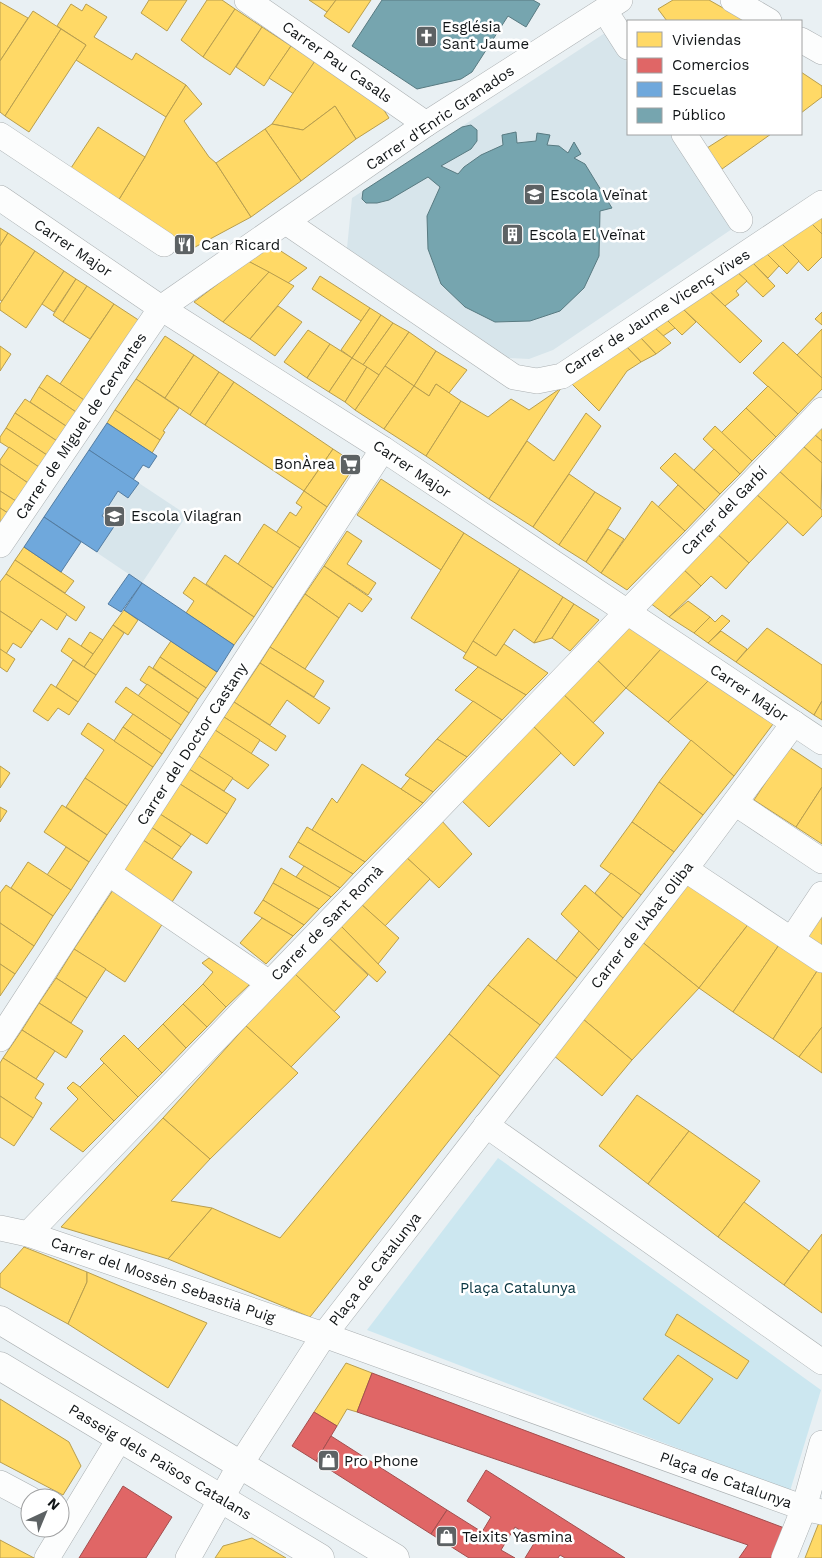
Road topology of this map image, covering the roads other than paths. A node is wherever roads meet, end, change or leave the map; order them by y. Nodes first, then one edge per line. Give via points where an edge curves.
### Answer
1 (247, 0) edge
2 (733, 0) edge
3 (616, 11) edge
4 (767, 20) edge
5 (802, 41) edge
6 (627, 44) edge
7 (822, 52) edge
8 (426, 124) junction
9 (0, 134) edge
10 (685, 135) edge
11 (0, 198) edge
12 (822, 203) edge
13 (740, 220) dead end
14 (286, 222) junction
15 (164, 244) dead end
16 (161, 308) junction
17 (822, 410) edge
18 (383, 449) junction
19 (0, 545) edge
20 (626, 611) junction
21 (794, 723) junction
22 (822, 742) edge
23 (736, 803) junction
24 (822, 860) edge
25 (685, 869) junction
26 (108, 873) junction
27 (822, 894) edge
28 (792, 939) junction
29 (822, 960) edge
30 (269, 983) junction
31 (0, 1039) edge
32 (486, 1125) junction
33 (0, 1228) edge
34 (28, 1234) junction
35 (0, 1320) edge
36 (324, 1335) junction
37 (822, 1362) edge
38 (0, 1366) edge
39 (120, 1438) junction
40 (822, 1444) edge
41 (240, 1465) junction
42 (0, 1483) edge
43 (20, 1494) edge
44 (221, 1499) junction
45 (813, 1510) edge
46 (70, 1511) edge
47 (56, 1538) edge
48 (47, 1558) edge
49 (188, 1558) edge
50 (320, 1558) edge
51 (395, 1558) edge
52 (784, 1558) edge

1 - 8 street, Carrer Pau Casals
2 - 4 street
3 - 6 street
3 - 8 street, Carrer d'Enric Granados
5 - 7 street
8 - 14 street, Carrer d'Enric Granados
9 - 15 street
10 - 13 street
11 - 16 street, Carrer Major
12 - 14 street, Carrer de Jaume Vicenç Vives via 562,376 537,381 514,377
14 - 16 street, Carrer d'Enric Granados
16 - 18 street, Carrer Major
16 - 19 street, Carrer de Miguel de Cervantes
17 - 20 street, Carrer del Garbí
18 - 20 street, Carrer Major
18 - 26 street, Carrer del Doctor Castany
20 - 21 street, Carrer Major
20 - 30 street, Carrer de Sant Romà
21 - 22 street, Carrer Major
21 - 23 street, Carrer de l'Abat Oliba
23 - 24 street
23 - 25 street, Carrer de l'Abat Oliba
25 - 28 street
25 - 32 street, Carrer de l'Abat Oliba
26 - 30 street
26 - 31 street, Carrer del Doctor Castany
27 - 28 street
28 - 29 street
30 - 34 street, Carrer de Sant Romà
32 - 36 street, Plaça de Catalunya
32 - 37 street
33 - 34 street, Carrer del Mossèn Sebastià Puig
34 - 36 street, Carrer del Mossèn Sebastià Puig
35 - 41 main road
36 - 41 street
36 - 45 street, Plaça de Catalunya
38 - 39 main road, Passeig dels Països Catalans
39 - 44 main road, Passeig dels Països Catalans
39 - 46 street
40 - 45 street, Plaça de Catalunya
41 - 44 street
41 - 51 main road
42 - 43 street
44 - 49 street
44 - 50 main road, Passeig dels Països Catalans
45 - 52 street
47 - 48 street

